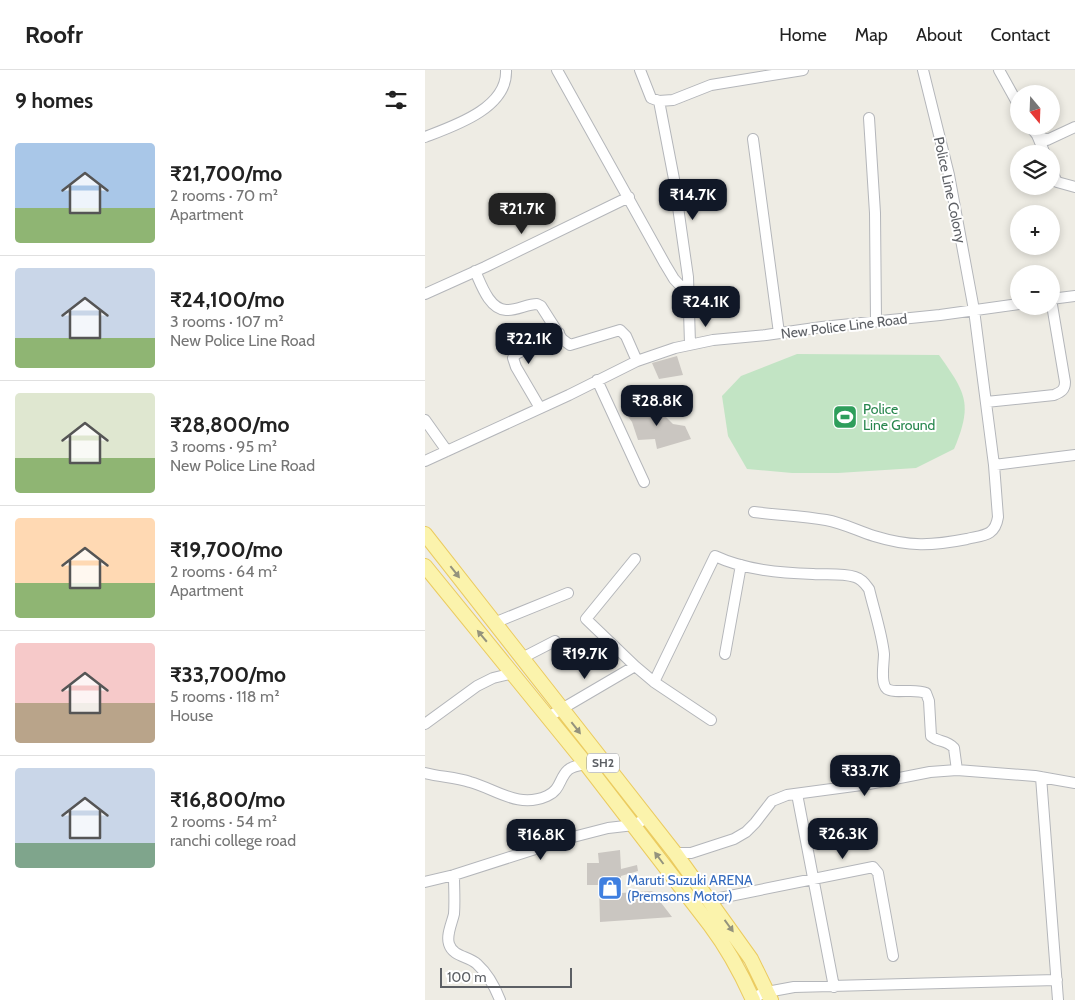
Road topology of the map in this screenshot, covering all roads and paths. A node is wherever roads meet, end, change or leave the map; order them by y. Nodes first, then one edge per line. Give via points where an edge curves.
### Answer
1 (506, 70) edge
2 (557, 70) edge
3 (640, 70) edge
4 (803, 70) edge
5 (923, 70) edge
6 (999, 70) edge
7 (1010, 90) edge
8 (659, 101) junction
9 (869, 118) dead end
10 (1075, 127) edge
11 (1037, 136) joint
12 (425, 137) edge
13 (753, 139) dead end
14 (1041, 145) edge
15 (1060, 183) edge
16 (1075, 187) edge
17 (629, 197) junction
18 (475, 271) junction
19 (425, 294) edge
20 (688, 294) junction
21 (1075, 296) edge
22 (1060, 298) edge
23 (1010, 305) edge
24 (974, 310) junction
25 (1054, 315) edge
26 (876, 321) junction
27 (559, 333) junction
28 (779, 333) junction
29 (690, 344) junction
30 (637, 361) junction
31 (597, 380) junction
32 (986, 402) junction
33 (540, 408) junction
34 (425, 420) edge
35 (447, 450) junction
36 (1075, 455) edge
37 (425, 461) edge
38 (994, 466) junction
39 (644, 482) dead end
40 (754, 512) dead end
41 (425, 534) edge
42 (635, 559) dead end
43 (741, 565) junction
44 (425, 566) edge
45 (568, 593) dead end
46 (495, 623) junction
47 (555, 640) dead end
48 (725, 654) dead end
49 (522, 658) junction
50 (635, 666) junction
51 (513, 673) junction
52 (654, 682) junction
53 (561, 708) junction
54 (548, 717) junction
55 (711, 720) dead end
56 (425, 724) edge
57 (586, 764) junction
58 (957, 770) junction
59 (425, 773) edge
60 (1041, 777) junction
61 (1075, 783) edge
62 (797, 794) junction
63 (647, 818) junction
64 (634, 825) junction
65 (675, 853) junction
66 (454, 875) junction
67 (813, 878) junction
68 (425, 882) edge
69 (710, 900) junction
70 (893, 956) dead end
71 (1057, 980) junction
72 (834, 987) junction
73 (769, 996) edge
74 (753, 999) edge
75 (500, 1000) edge
76 (1059, 1000) edge

1 - 12 street via 506,83 493,101 468,118
2 - 17 street
3 - 8 street via 651,98
4 - 8 street via 711,85 673,100
5 - 24 street, Police Line Colony via 949,175
6 - 7 street
8 - 20 street via 676,196
9 - 26 street via 875,213
10 - 11 street via 1047,140
11 - 14 street
13 - 28 street
15 - 16 street
17 - 18 street
17 - 20 street via 675,279
18 - 19 street
18 - 27 street via 485,293 499,307 505,310 537,304
20 - 29 street
21 - 22 street
23 - 24 street, New Police Line Road
24 - 26 street, New Police Line Road
24 - 32 street, Police Line Colony
25 - 32 street via 1065,388 1054,395
26 - 28 street, New Police Line Road
27 - 30 street via 566,343 574,345 620,330
27 - 33 street via 513,358
28 - 29 street, New Police Line Road
29 - 30 street, New Police Line Road
30 - 31 street, New Police Line Road
31 - 33 street, New Police Line Road
31 - 39 street
32 - 38 street, Police Line Colony
33 - 35 street, New Police Line Road
34 - 35 street
35 - 37 street, New Police Line Road
36 - 38 street
38 - 40 street, Police Line Colony via 998,517 993,531 984,536 943,544 909,544 828,520
41 -> 46 main road, SH2
42 - 50 street via 586,619
43 - 48 street
43 - 52 street via 715,556
43 - 58 street via 789,573 845,575 865,582 883,653 885,686 893,690 926,693 931,736 945,740 954,748
51 -> 44 main road, SH2
45 - 46 street
46 - 49 main road, SH2
47 - 49 street
49 - 53 main road, SH2
50 - 52 street
50 - 53 street
51 - 54 main road, SH2
51 - 56 street via 477,686
52 - 55 street
53 - 54 street
53 -> 63 main road, SH2
54 - 57 main road, SH2
57 - 59 street via 571,768 553,792 533,800 507,798 480,784
57 - 64 main road, SH2
58 - 60 street
58 - 62 street
60 - 61 street
60 - 71 street
62 - 65 street via 772,801 755,823 735,839 691,853
62 - 67 street
63 - 64 street
63 - 65 main road, SH2
64 - 66 street via 608,828
74 -> 64 main road, SH2 via 723,943
65 - 69 main road, SH2
66 - 68 street
66 - 75 street via 454,915 449,945 477,964
67 - 69 street
67 - 70 street via 876,869
67 - 72 street
69 -> 73 main road, SH2 via 751,959
71 - 72 street
71 - 76 street
72 - 73 street via 794,987
73 - 74 street

